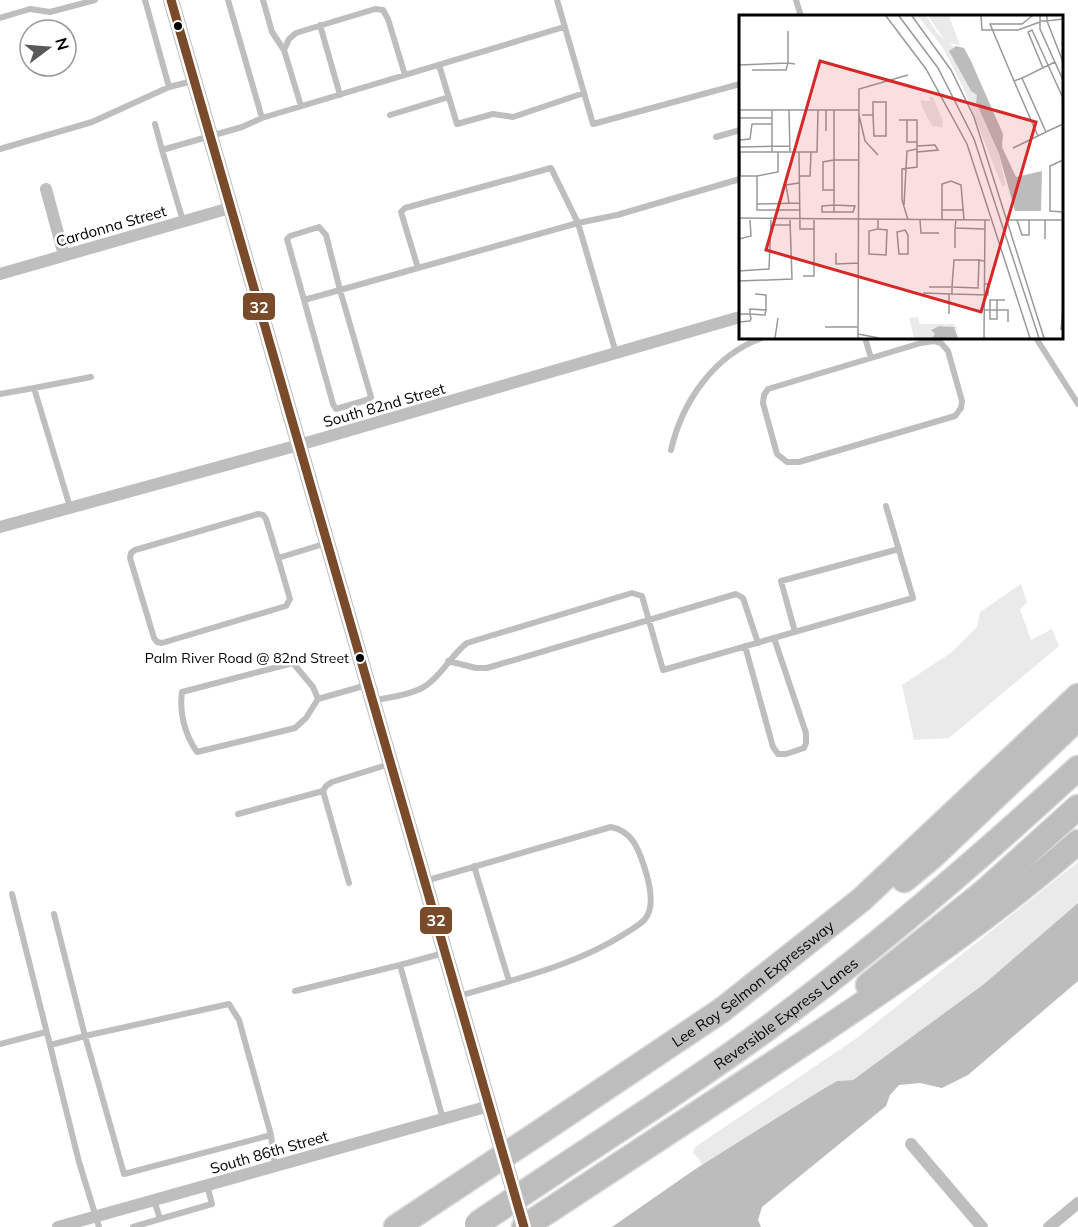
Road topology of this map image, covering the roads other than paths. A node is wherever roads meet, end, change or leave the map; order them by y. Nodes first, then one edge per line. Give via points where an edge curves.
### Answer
1 (63, 0) edge
2 (94, 0) edge
3 (145, 0) edge
4 (171, 0) edge
5 (228, 0) edge
6 (263, 0) edge
7 (557, 0) edge
8 (796, 0) edge
9 (65, 8) junction
10 (801, 15) edge
11 (0, 18) edge
12 (320, 25) junction
13 (564, 27) junction
14 (284, 50) junction
15 (439, 64) junction
16 (405, 75) junction
17 (194, 81) junction
18 (739, 85) edge
19 (169, 87) junction
20 (584, 93) junction
21 (340, 94) junction
22 (449, 97) junction
23 (301, 106) junction
24 (390, 115) dead end
25 (262, 118) junction
26 (155, 124) dead end
27 (739, 131) edge
28 (210, 136) junction
29 (716, 137) dead end
30 (0, 149) edge
31 (162, 150) junction
32 (739, 180) edge
33 (45, 189) dead end
34 (230, 208) junction
35 (183, 221) junction
36 (578, 223) junction
37 (64, 255) junction
38 (418, 268) junction
39 (0, 274) edge
40 (340, 290) junction
41 (304, 300) junction
42 (739, 318) edge
43 (760, 339) edge
44 (865, 339) edge
45 (1037, 339) edge
46 (616, 353) junction
47 (871, 358) junction
48 (91, 377) dead end
49 (34, 388) junction
50 (0, 394) edge
51 (1078, 404) edge
52 (299, 445) junction
53 (671, 450) dead end
54 (886, 506) dead end
55 (70, 508) junction
56 (0, 527) edge
57 (327, 543) junction
58 (898, 549) junction
59 (278, 558) junction
60 (649, 621) junction
61 (795, 632) junction
62 (774, 638) junction
63 (758, 643) junction
64 (745, 646) junction
65 (448, 661) junction
66 (368, 685) junction
67 (1078, 696) edge
68 (318, 699) junction
69 (373, 701) junction
70 (1078, 718) edge
71 (391, 764) junction
72 (1078, 768) edge
73 (323, 791) junction
74 (1078, 807) edge
75 (238, 814) dead end
76 (1078, 842) edge
77 (474, 866) junction
78 (424, 881) junction
79 (349, 883) dead end
80 (12, 894) dead end
81 (54, 914) dead end
82 (444, 953) junction
83 (400, 965) junction
84 (509, 981) junction
85 (295, 991) dead end
86 (457, 997) junction
87 (722, 1010) junction
88 (827, 1028) junction
89 (46, 1032) junction
90 (85, 1035) junction
91 (0, 1044) edge
92 (50, 1045) junction
93 (489, 1106) junction
94 (443, 1119) junction
95 (271, 1135) junction
96 (911, 1144) dead end
97 (275, 1166) junction
98 (207, 1185) junction
99 (154, 1199) junction
100 (1078, 1203) edge
101 (160, 1219) junction
102 (98, 1222) edge
103 (474, 1225) edge
104 (58, 1227) edge
105 (133, 1227) edge
106 (396, 1227) edge
107 (524, 1227) edge
108 (982, 1227) edge
109 (1049, 1227) edge

1 - 9 lane
2 - 9 lane
3 - 19 lane
4 - 17 street
5 - 25 lane
6 - 14 lane via 272,32
7 - 13 lane
8 - 10 lane
9 - 11 lane via 50,12 30,9
12 - 14 lane via 296,33
12 - 16 lane via 383,10
12 - 21 lane
13 - 15 lane
13 - 20 lane
14 - 23 lane
15 - 16 lane
15 - 22 lane
16 - 21 lane
17 - 19 lane
17 - 28 street
18 - 20 lane via 593,124
19 - 30 lane via 92,122
20 - 22 lane via 513,117 493,114 457,124
21 - 23 lane
22 - 24 lane
23 - 25 lane
25 - 28 lane
26 - 31 lane
27 - 29 lane
28 - 31 lane
28 - 34 street
31 - 35 lane
32 - 36 lane
33 - 37 street
34 - 35 street, Cardonna Street
34 - 52 street
35 - 37 street, Cardonna Street
36 - 38 lane
36 - 38 lane via 551,168 405,208 401,212
36 - 46 lane
37 - 39 street, Cardonna Street
38 - 40 lane
40 - 41 lane
40 - 41 lane via 326,235 319,227 286,240
40 - 41 lane via 371,397 336,409
42 - 46 street, South 82nd Street
43 - 53 lane via 736,350 700,386 685,408
44 - 47 lane
45 - 51 lane
46 - 52 street, South 82nd Street
47 - 47 lane via 775,385 766,391 764,409 776,451 783,460 799,462 948,419 959,411 961,398 948,351 941,343 921,343
48 - 49 lane
49 - 50 lane
49 - 55 lane
52 - 55 street, South 82nd Street
52 - 57 street
54 - 58 lane
55 - 56 street, South 82nd Street
57 - 59 lane
57 - 66 street
58 - 61 lane via 913,598
58 - 61 lane via 781,581
59 - 59 lane via 266,519 258,514 135,550 130,558 154,638 162,643 286,606 290,598
60 - 63 lane via 736,594 743,598
60 - 64 lane via 663,670
60 - 65 lane via 488,668
60 - 65 lane via 642,596 632,592 467,643
61 - 62 lane
62 - 63 lane
62 - 64 lane via 806,733 804,748 786,754 778,754 773,747
63 - 64 lane
65 - 69 lane via 419,689
66 - 68 lane
66 - 69 street
67 - 87 highway, Lee Roy Selmon Expressway via 861,900
68 - 68 lane via 293,663 182,692 180,706 196,752 295,728
69 - 71 street
70 - 87 highway via 933,855 840,934 774,985
71 - 73 lane via 332,782
71 - 78 street
72 - 103 highway, Reversible Express Lanes, bridge via 962,872 832,979 713,1066
73 - 75 lane
73 - 79 lane
74 - 88 highway via 985,891 851,1000
76 - 88 highway via 948,946
77 - 78 lane
77 - 84 lane
77 - 84 lane via 611,827 635,842 646,871 651,906 645,919 595,950
78 - 82 street
80 - 89 lane
81 - 90 lane
82 - 83 lane
82 - 86 street
83 - 85 lane
83 - 94 lane
84 - 86 lane
86 - 93 street
87 - 106 highway, Lee Roy Selmon Expressway, bridge
88 - 107 highway
89 - 91 lane
89 - 92 lane
90 - 92 lane
90 - 95 lane via 229,1004 239,1020
90 - 95 lane via 124,1174
92 - 102 lane
93 - 94 street, South 86th Street
93 - 107 street
94 - 97 street, South 86th Street
95 - 97 lane
96 - 108 street
97 - 98 street, South 86th Street
98 - 99 street, South 86th Street
98 - 101 lane via 212,1204
99 - 101 lane
99 - 102 street, South 86th Street
100 - 109 street
101 - 105 lane
102 - 104 street, South 86th Street

